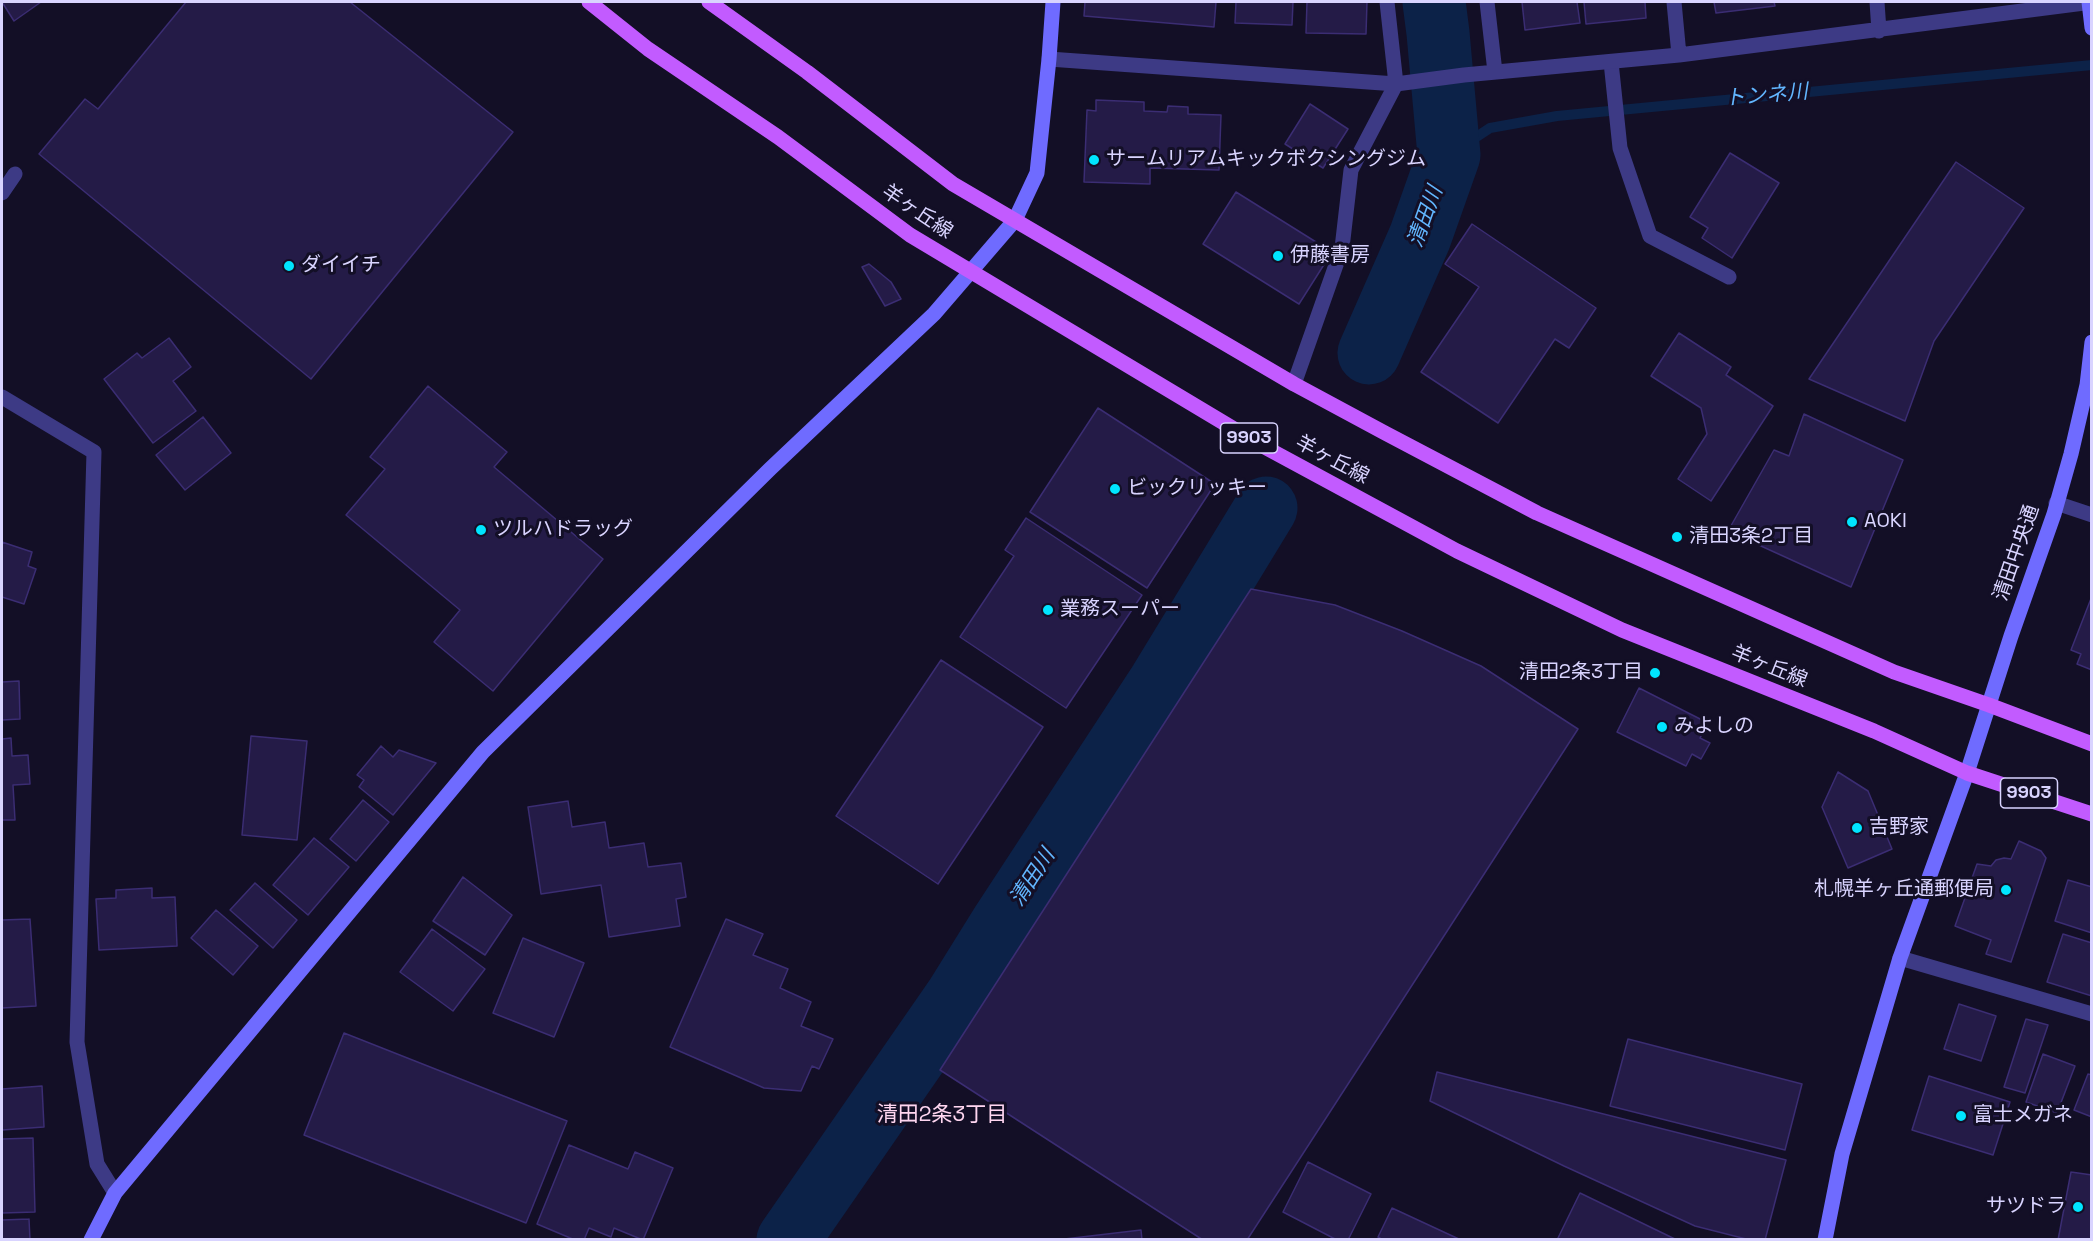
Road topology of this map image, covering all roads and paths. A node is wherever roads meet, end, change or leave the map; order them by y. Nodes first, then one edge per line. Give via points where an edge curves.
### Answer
1 (589, 2) edge
2 (709, 2) edge
3 (1053, 2) edge
4 (1387, 2) edge
5 (1487, 2) edge
6 (1674, 2) edge
7 (1876, 2) edge
8 (2090, 2) edge
9 (2091, 28) edge
10 (1880, 30) junction
11 (1679, 55) junction
12 (1049, 59) junction
13 (1611, 62) junction
14 (1495, 72) junction
15 (1396, 84) junction
16 (15, 174) dead end
17 (2, 193) edge
18 (1015, 220) junction
19 (972, 272) junction
20 (1728, 277) dead end
21 (2091, 342) edge
22 (1294, 384) junction
23 (2, 397) edge
24 (2056, 503) junction
25 (2091, 514) edge
26 (1989, 705) junction
27 (2091, 744) edge
28 (1967, 772) junction
29 (2091, 814) edge
30 (1900, 957) junction
31 (2091, 1014) edge
32 (115, 1193) junction
33 (90, 1239) edge
34 (1825, 1239) edge

1 - 19 main road, 羊ヶ丘線 / 9903 via 648,49 778,137 910,235
2 - 18 main road via 953,184
3 - 12 street
4 - 15 street
5 - 14 street
6 - 11 street
7 - 10 street
8 - 9 street
8 - 10 street
10 - 11 street
11 - 13 street
12 - 15 street
12 - 18 street via 1037,174
13 - 14 street
13 - 20 street via 1620,148 1650,236
14 - 15 street
15 - 22 street via 1351,170 1342,248
16 - 17 street
18 - 19 street
18 - 22 main road
19 - 28 main road, 羊ヶ丘線 / 9903 via 1259,444 1457,551 1622,630
19 - 32 street via 934,314 770,469 483,752
21 - 24 street, 清田中央通 via 2087,385
22 - 26 main road via 1537,513 1894,672
23 - 32 street via 94,452 77,1042 97,1164
24 - 25 street
24 - 26 street, 清田中央通
26 - 27 main road
26 - 28 street, 清田中央通
28 - 29 main road, 羊ヶ丘線 / 9903
28 - 30 street, 清田中央通
30 - 31 street
30 - 34 street, 清田中央通 via 1842,1154
32 - 33 street

